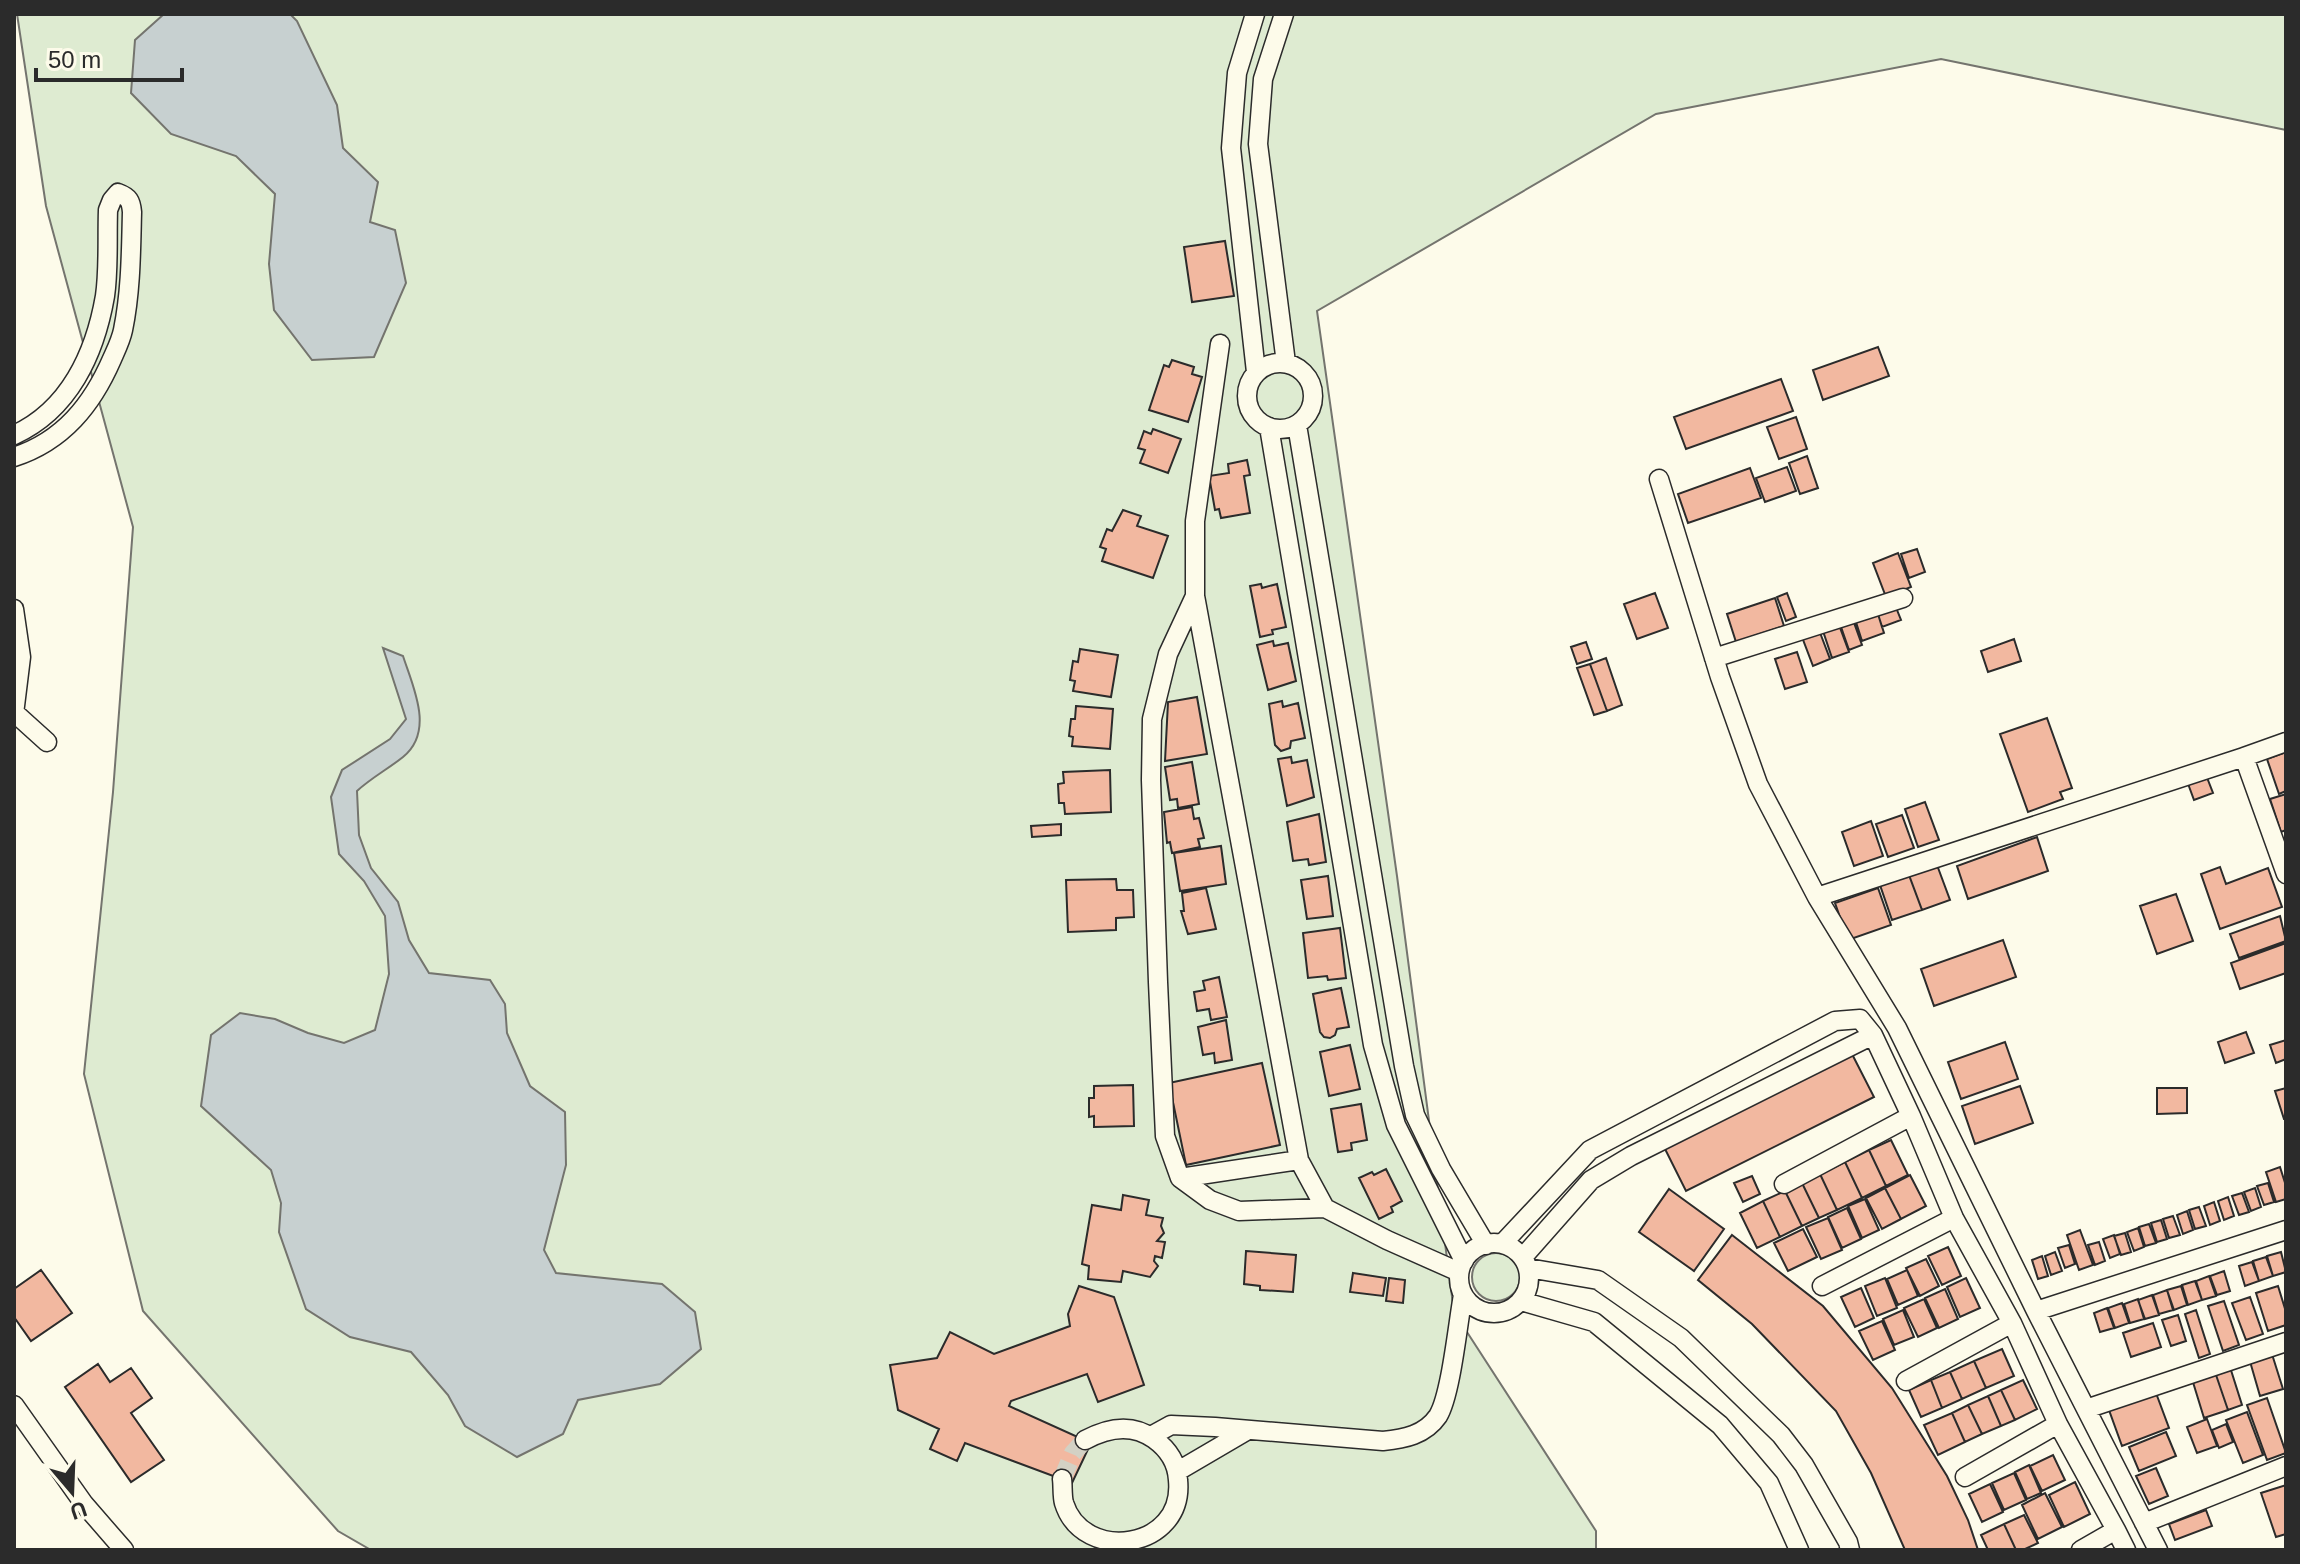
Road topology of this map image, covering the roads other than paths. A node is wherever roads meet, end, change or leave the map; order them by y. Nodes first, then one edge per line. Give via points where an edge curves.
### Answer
1 (1255, 14) edge
2 (1284, 14) edge
3 (1258, 144) junction
4 (1231, 148) junction
5 (1220, 344) dead end
6 (1286, 363) junction
7 (1256, 372) junction
8 (1297, 425) junction
9 (1269, 427) junction
10 (14, 435) edge
11 (14, 457) edge
12 (1659, 479) dead end
13 (1195, 596) junction
14 (1903, 598) dead end
15 (14, 609) edge
16 (1714, 658) junction
17 (15, 714) edge
18 (47, 742) dead end
19 (2286, 742) edge
20 (2244, 757) junction
21 (2286, 874) edge
22 (1817, 897) junction
23 (1873, 1035) junction
24 (1911, 1116) junction
25 (1299, 1160) junction
26 (1180, 1178) junction
27 (1784, 1184) dead end
28 (1325, 1208) junction
29 (1954, 1218) junction
30 (2286, 1230) edge
31 (1494, 1244) junction
32 (1526, 1263) junction
33 (1462, 1267) junction
34 (1822, 1286) dead end
35 (1463, 1295) junction
36 (1521, 1301) junction
37 (2036, 1311) junction
38 (2012, 1323) junction
39 (2286, 1342) edge
40 (1906, 1381) dead end
41 (14, 1405) edge
42 (2086, 1409) junction
43 (2058, 1424) junction
44 (1248, 1430) junction
45 (1151, 1436) junction
46 (1085, 1440) tunnel mouth
47 (2286, 1466) edge
48 (1178, 1471) junction
49 (1965, 1477) dead end
50 (1062, 1479) tunnel mouth
51 (2144, 1523) junction
52 (2116, 1530) junction
53 (124, 1550) edge
54 (1799, 1550) edge
55 (1850, 1550) edge
56 (2081, 1550) edge
57 (2126, 1550) edge
58 (2158, 1550) edge

1 - 4 street via 1237,73
2 - 3 street via 1263,79
3 - 4 street
3 - 6 street
4 - 7 street
5 - 13 street via 1195,521
6 - 7 street via 1275,362
6 - 8 street via 1304,372 1314,390 1311,410
7 - 9 street via 1247,403
8 - 9 street
8 - 31 street via 1415,1115 1441,1169
9 - 33 street via 1373,1045 1396,1125
10 - 11 street via 50,413 85,364 105,294 108,210 118,193 126,196 132,202 129,294 122,334 99,388 67,426
12 - 16 street
13 - 25 street
13 - 26 street via 1168,654 1152,719 1165,1136
14 - 16 street
15 - 17 street via 21,657
16 - 22 street via 1758,784
17 - 18 street
19 - 20 street
20 - 21 street
20 - 22 street
22 - 37 street via 1897,1028
23 - 24 street
23 - 31 street via 1860,1019 1835,1021 1590,1150
23 - 32 street via 1591,1180
24 - 27 street
24 - 29 street
25 - 26 street
25 - 28 street
26 - 28 street via 1210,1200 1239,1211
28 - 33 street via 1387,1240
29 - 34 street
29 - 38 street
30 - 37 street
31 - 32 street
31 - 33 street via 1471,1252
32 - 36 street via 1528,1291
32 - 55 street via 1598,1280 1681,1338 1781,1435 1804,1465
33 - 35 street
35 - 36 street via 1491,1314 1513,1309
35 - 44 street via 1438,1415 1418,1434 1383,1441
36 - 54 street via 1594,1322 1720,1425 1769,1483
37 - 42 street
38 - 40 street
38 - 43 street
39 - 42 street
41 - 53 street via 84,1504
42 - 51 street
43 - 49 street
43 - 52 street
44 - 45 street via 1171,1425
44 - 48 street
45 - 46 street via 1117,1428
45 - 48 street
47 - 51 street
48 - 50 street via 1180,1492 1174,1512 1161,1529 1123,1545 1084,1533 1064,1503
51 - 58 street
52 - 56 street
52 - 57 street

